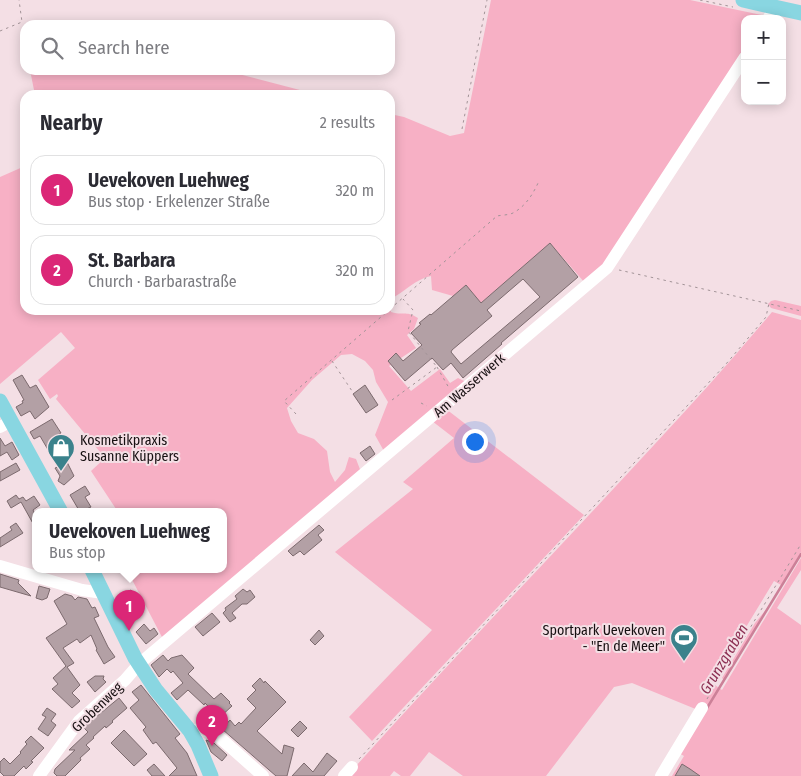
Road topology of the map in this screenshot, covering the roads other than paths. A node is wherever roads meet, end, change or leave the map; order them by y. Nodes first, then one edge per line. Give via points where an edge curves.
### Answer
1 (743, 0) edge
2 (771, 13) edge
3 (801, 13) edge
4 (743, 60) edge
5 (0, 401) edge
6 (5, 424) edge
7 (59, 508) edge
8 (0, 566) edge
9 (94, 573) edge
10 (104, 593) junction
11 (139, 664) junction
12 (702, 708) road end
13 (190, 731) junction
14 (39, 776) edge
15 (211, 776) edge
16 (263, 776) edge
17 (661, 776) edge

1 - 2 main road
2 - 3 main road
4 - 11 street, Am Wasserwerk via 608,268
5 - 6 main road
6 - 7 main road
8 - 10 street via 82,590
9 - 10 main road
10 - 11 main road
11 - 13 main road
11 - 14 street, Grobenweg via 79,721
12 - 17 street
13 - 15 main road
13 - 16 street via 200,729 218,736

